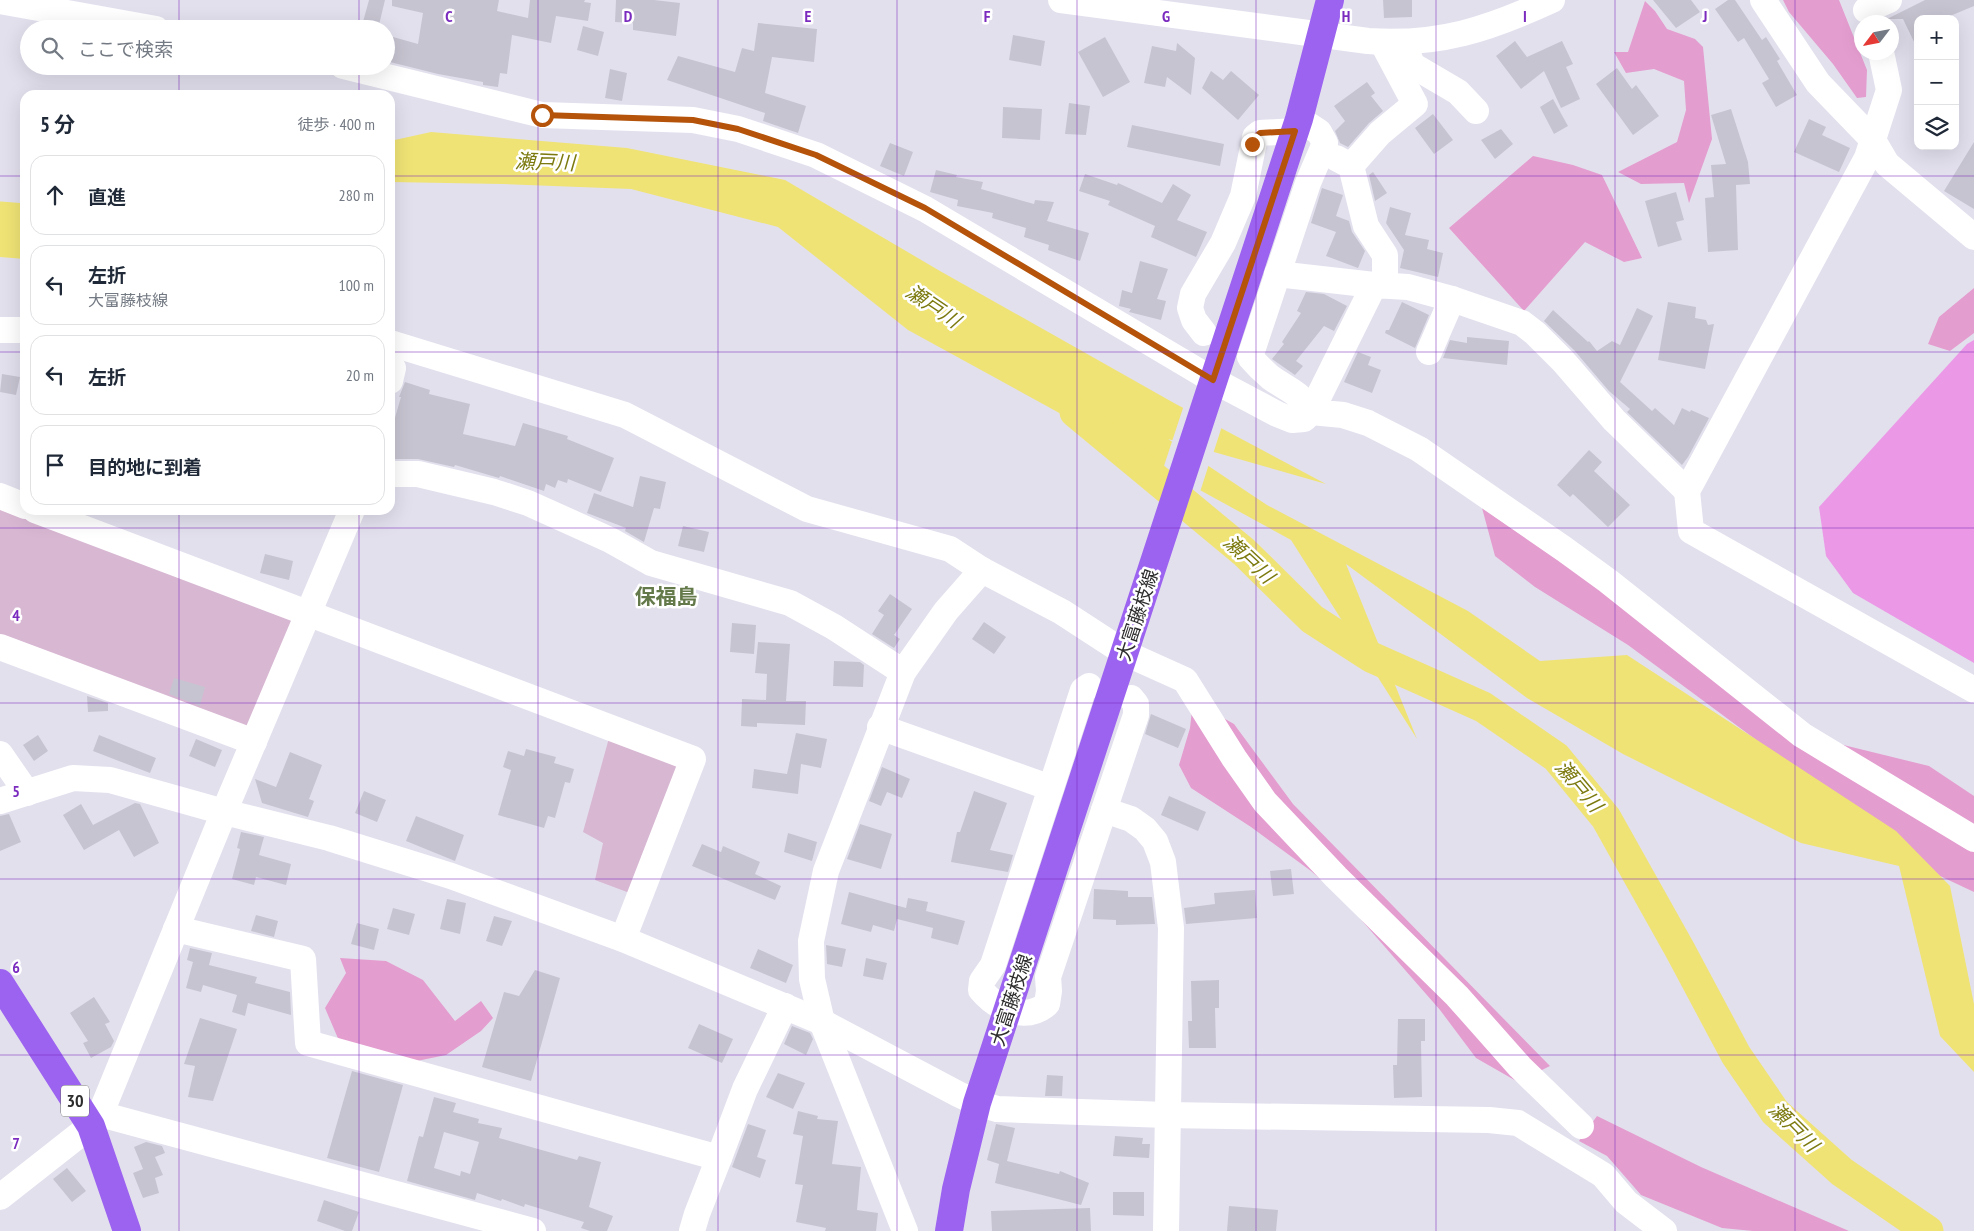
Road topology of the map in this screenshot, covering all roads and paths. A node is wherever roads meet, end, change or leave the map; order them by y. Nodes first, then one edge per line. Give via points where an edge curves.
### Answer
1 (87, 0) edge
2 (1061, 0) edge
3 (1330, 0) edge
4 (1763, 0) edge
5 (1889, 0) edge
6 (0, 1) edge
7 (1543, 2) edge
8 (40, 9) junction
9 (1866, 11) edge
10 (104, 20) edge
11 (1320, 34) junction
12 (1393, 42) junction
13 (1883, 60) edge
14 (380, 75) edge
15 (1476, 111) dead end
16 (1297, 125) junction
17 (1873, 140) junction
18 (1322, 150) junction
19 (1351, 166) junction
20 (1974, 237) edge
21 (1278, 274) junction
22 (1379, 285) junction
23 (1452, 299) junction
24 (0, 330) edge
25 (20, 330) edge
26 (1204, 333) dead end
27 (395, 345) edge
28 (1429, 352) dead end
29 (1211, 387) junction
30 (1311, 412) junction
31 (395, 474) edge
32 (1687, 491) junction
33 (0, 496) edge
34 (20, 504) edge
35 (48, 515) edge
36 (350, 515) edge
37 (982, 570) junction
38 (308, 614) junction
39 (1127, 646) junction
40 (0, 647) edge
41 (903, 672) junction
42 (1089, 686) dead end
43 (1974, 690) edge
44 (1131, 698) dead end
45 (880, 726) junction
46 (254, 742) junction
47 (0, 754) edge
48 (1051, 788) junction
49 (27, 792) junction
50 (0, 801) edge
51 (1104, 810) junction
52 (224, 812) junction
53 (1974, 839) edge
54 (176, 929) junction
55 (623, 939) junction
56 (0, 983) edge
57 (785, 1006) junction
58 (1008, 1010) junction
59 (822, 1022) junction
60 (977, 1103) junction
61 (1168, 1115) junction
62 (96, 1120) junction
63 (1581, 1126) dead end
64 (719, 1158) junction
65 (0, 1197) edge
66 (127, 1231) edge
67 (533, 1231) edge
68 (692, 1231) edge
69 (905, 1231) edge
70 (949, 1231) edge
71 (1166, 1231) edge
72 (1664, 1231) edge

1 - 8 street
2 - 11 street
3 - 11 main road, 大富藤枝線
4 - 17 street via 1818,82
5 - 9 street
6 - 8 street
7 - 12 street via 1508,21 1464,34 1429,41
8 - 10 street
11 - 12 street
11 - 16 main road, 大富藤枝線
12 - 15 street via 1412,65 1458,92
12 - 19 street via 1415,104 1380,133
13 - 17 street via 1889,90
14 - 29 street via 542,115 693,120 729,127 816,155 925,208
16 - 18 street via 1319,132 1325,143
16 - 26 street via 1255,137 1243,196 1223,243 1193,294 1190,308
16 - 29 main road, 大富藤枝線
17 - 20 street via 1887,164
17 - 32 street via 1868,158
18 - 19 street
18 - 21 street
19 - 22 street via 1366,226 1385,255
21 - 22 street
21 - 30 street via 1250,357 1268,376 1299,395
22 - 23 street via 1408,287
22 - 30 street
23 - 28 street
23 - 32 street via 1522,323 1535,332 1614,420
24 - 25 street
27 - 37 street via 625,415 807,509 950,549
29 - 30 street via 1292,420 1304,419
29 - 39 main road, 大富藤枝線
30 - 53 street via 1343,415 1368,423 1419,449 1608,581 1802,735
31 - 41 street via 418,474 528,503 652,563 790,603
32 - 43 street via 1691,531
33 - 34 street
35 - 38 street
36 - 38 street
37 - 39 street
37 - 41 street via 946,611
38 - 46 street
38 - 55 street via 693,759
39 - 58 main road, 大富藤枝線
39 - 63 street via 1185,680 1265,802
40 - 46 street
41 - 45 street
42 - 48 street via 1083,690
44 - 51 street via 1136,704 1136,715
45 - 48 street
45 - 59 street via 826,871 812,941 812,979
46 - 52 street
47 - 49 street
48 - 58 street via 993,965 982,980 981,990
49 - 50 street
49 - 52 street via 73,778 110,780
51 - 58 street via 1048,977 1047,1004 1029,1013
51 - 61 street via 1131,819 1145,829 1155,841 1162,862 1171,928
52 - 54 street
52 - 55 street via 329,838 442,873
54 - 62 street
54 - 64 street via 304,959 308,1043
55 - 57 street
56 - 62 main road, 30
57 - 59 street
57 - 64 street via 745,1090
58 - 60 main road, 大富藤枝線
59 - 60 street
59 - 69 street
60 - 61 street via 997,1109
60 - 70 main road, 大富藤枝線
61 - 71 street
61 - 72 street via 1518,1123 1603,1175 1626,1202
62 - 65 street
62 - 66 main road, 30
62 - 67 street
64 - 68 street

